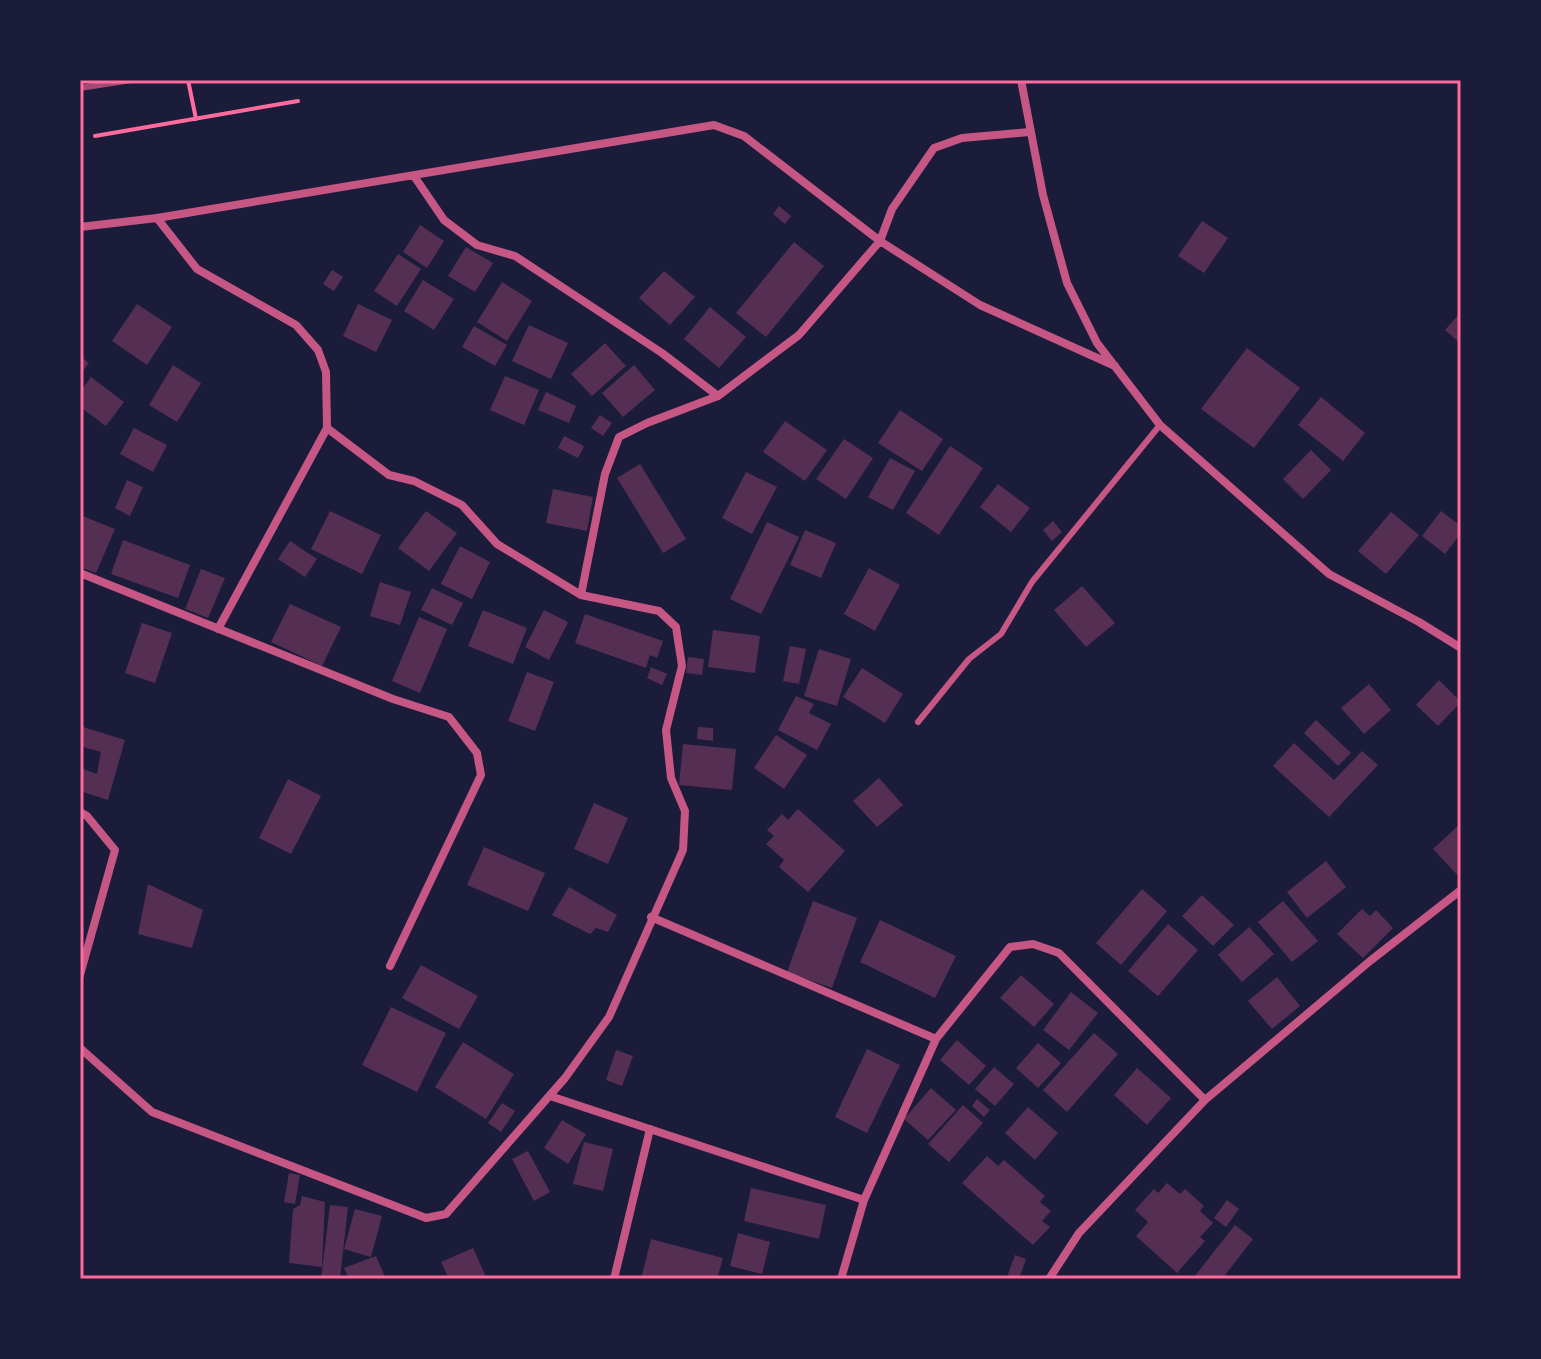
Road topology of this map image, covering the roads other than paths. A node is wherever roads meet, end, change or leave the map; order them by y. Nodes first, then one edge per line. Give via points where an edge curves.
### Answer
1 (1021, 80) edge
2 (1029, 132) junction
3 (414, 176) junction
4 (157, 218) junction
5 (80, 227) edge
6 (880, 241) junction
7 (1115, 366) junction
8 (718, 396) junction
9 (1160, 425) junction
10 (327, 428) junction
11 (80, 573) edge
12 (581, 595) junction
13 (218, 629) junction
14 (1461, 648) edge
15 (918, 722) dead end
16 (80, 812) edge
17 (1461, 890) edge
18 (651, 917) junction
19 (390, 966) dead end
20 (80, 975) edge
21 (936, 1039) junction
22 (80, 1048) edge
23 (550, 1096) junction
24 (1205, 1100) junction
25 (650, 1129) junction
26 (864, 1200) junction
27 (614, 1279) edge
28 (841, 1279) edge
29 (1049, 1279) edge

1 - 2 street
2 - 6 street via 962,138 934,148 892,209
2 - 7 street via 1067,283 1097,343
3 - 4 street
3 - 6 street via 714,125 744,136
3 - 8 street via 444,220 477,245 515,256
4 - 5 street
4 - 10 street via 197,269 296,325 318,350 326,372
6 - 7 street via 980,305
6 - 8 street via 799,335
7 - 9 street
8 - 12 street via 619,437 605,474
9 - 14 street via 1329,574
9 - 15 lane via 1032,582 1001,634 969,659
10 - 12 street via 389,475 462,505 497,544
10 - 13 street
11 - 13 street
12 - 18 street via 659,611 676,627 682,666 666,730 671,778 685,811 683,850
13 - 19 street via 449,717 477,753 481,775
16 - 20 street via 115,850
17 - 24 street
18 - 21 street
18 - 23 street via 609,1017
21 - 24 street via 1010,947 1033,944 1059,953
21 - 26 street
22 - 23 street via 152,1112 426,1218 446,1214
23 - 25 street
24 - 29 street via 1079,1233
25 - 26 street
25 - 27 street
26 - 28 street

